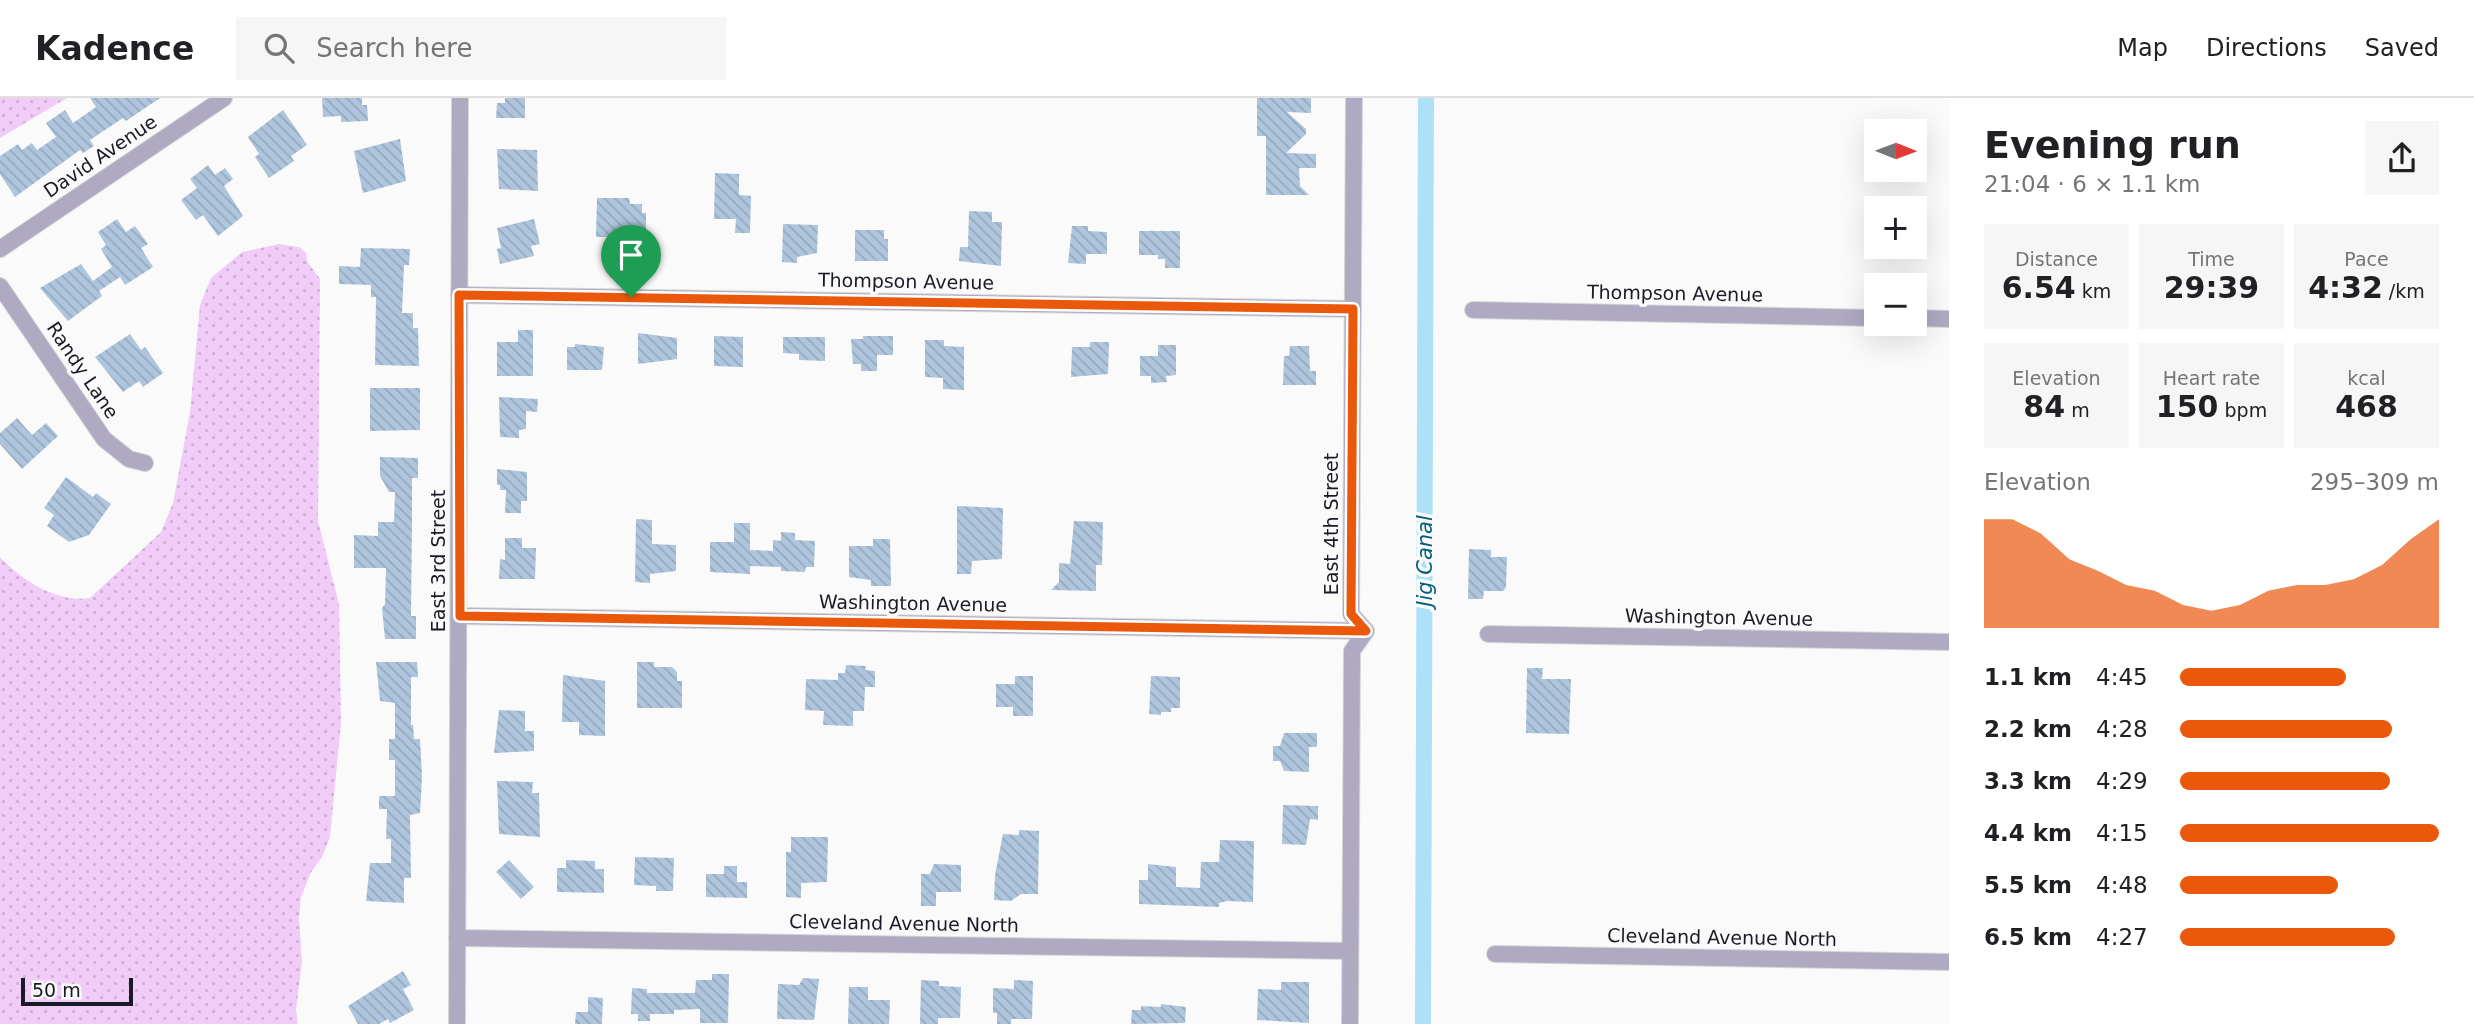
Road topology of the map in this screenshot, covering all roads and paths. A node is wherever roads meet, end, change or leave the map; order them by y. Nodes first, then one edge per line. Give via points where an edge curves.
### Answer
1 (224, 98) edge
2 (460, 98) edge
3 (1354, 98) edge
4 (0, 249) edge
5 (0, 286) edge
6 (459, 295) junction
7 (1353, 309) junction
8 (1474, 310) dead end
9 (1864, 317) edge
10 (1927, 318) edge
11 (1949, 319) edge
12 (145, 463) dead end
13 (460, 616) junction
14 (1366, 631) junction
15 (1488, 634) dead end
16 (1949, 642) edge
17 (457, 938) junction
18 (1350, 951) junction
19 (1495, 954) dead end
20 (1949, 962) edge
21 (457, 1024) edge
22 (1350, 1024) edge

1 - 4 street, David Avenue
2 - 6 street, East 3rd Street
3 - 7 street, East 4th Street
5 - 12 street, Randy Lane via 104,439
6 - 7 street, Thompson Avenue
6 - 13 street, East 3rd Street
7 - 14 street, East 4th Street via 1351,614
8 - 9 street, Thompson Avenue
10 - 11 street
13 - 14 street, Washington Avenue
13 - 17 street, East 3rd Street
14 - 18 street via 1352,651
15 - 16 street, Washington Avenue
17 - 18 street, Cleveland Avenue North
17 - 21 street, East 3rd Street
18 - 22 street
19 - 20 street, Cleveland Avenue North

